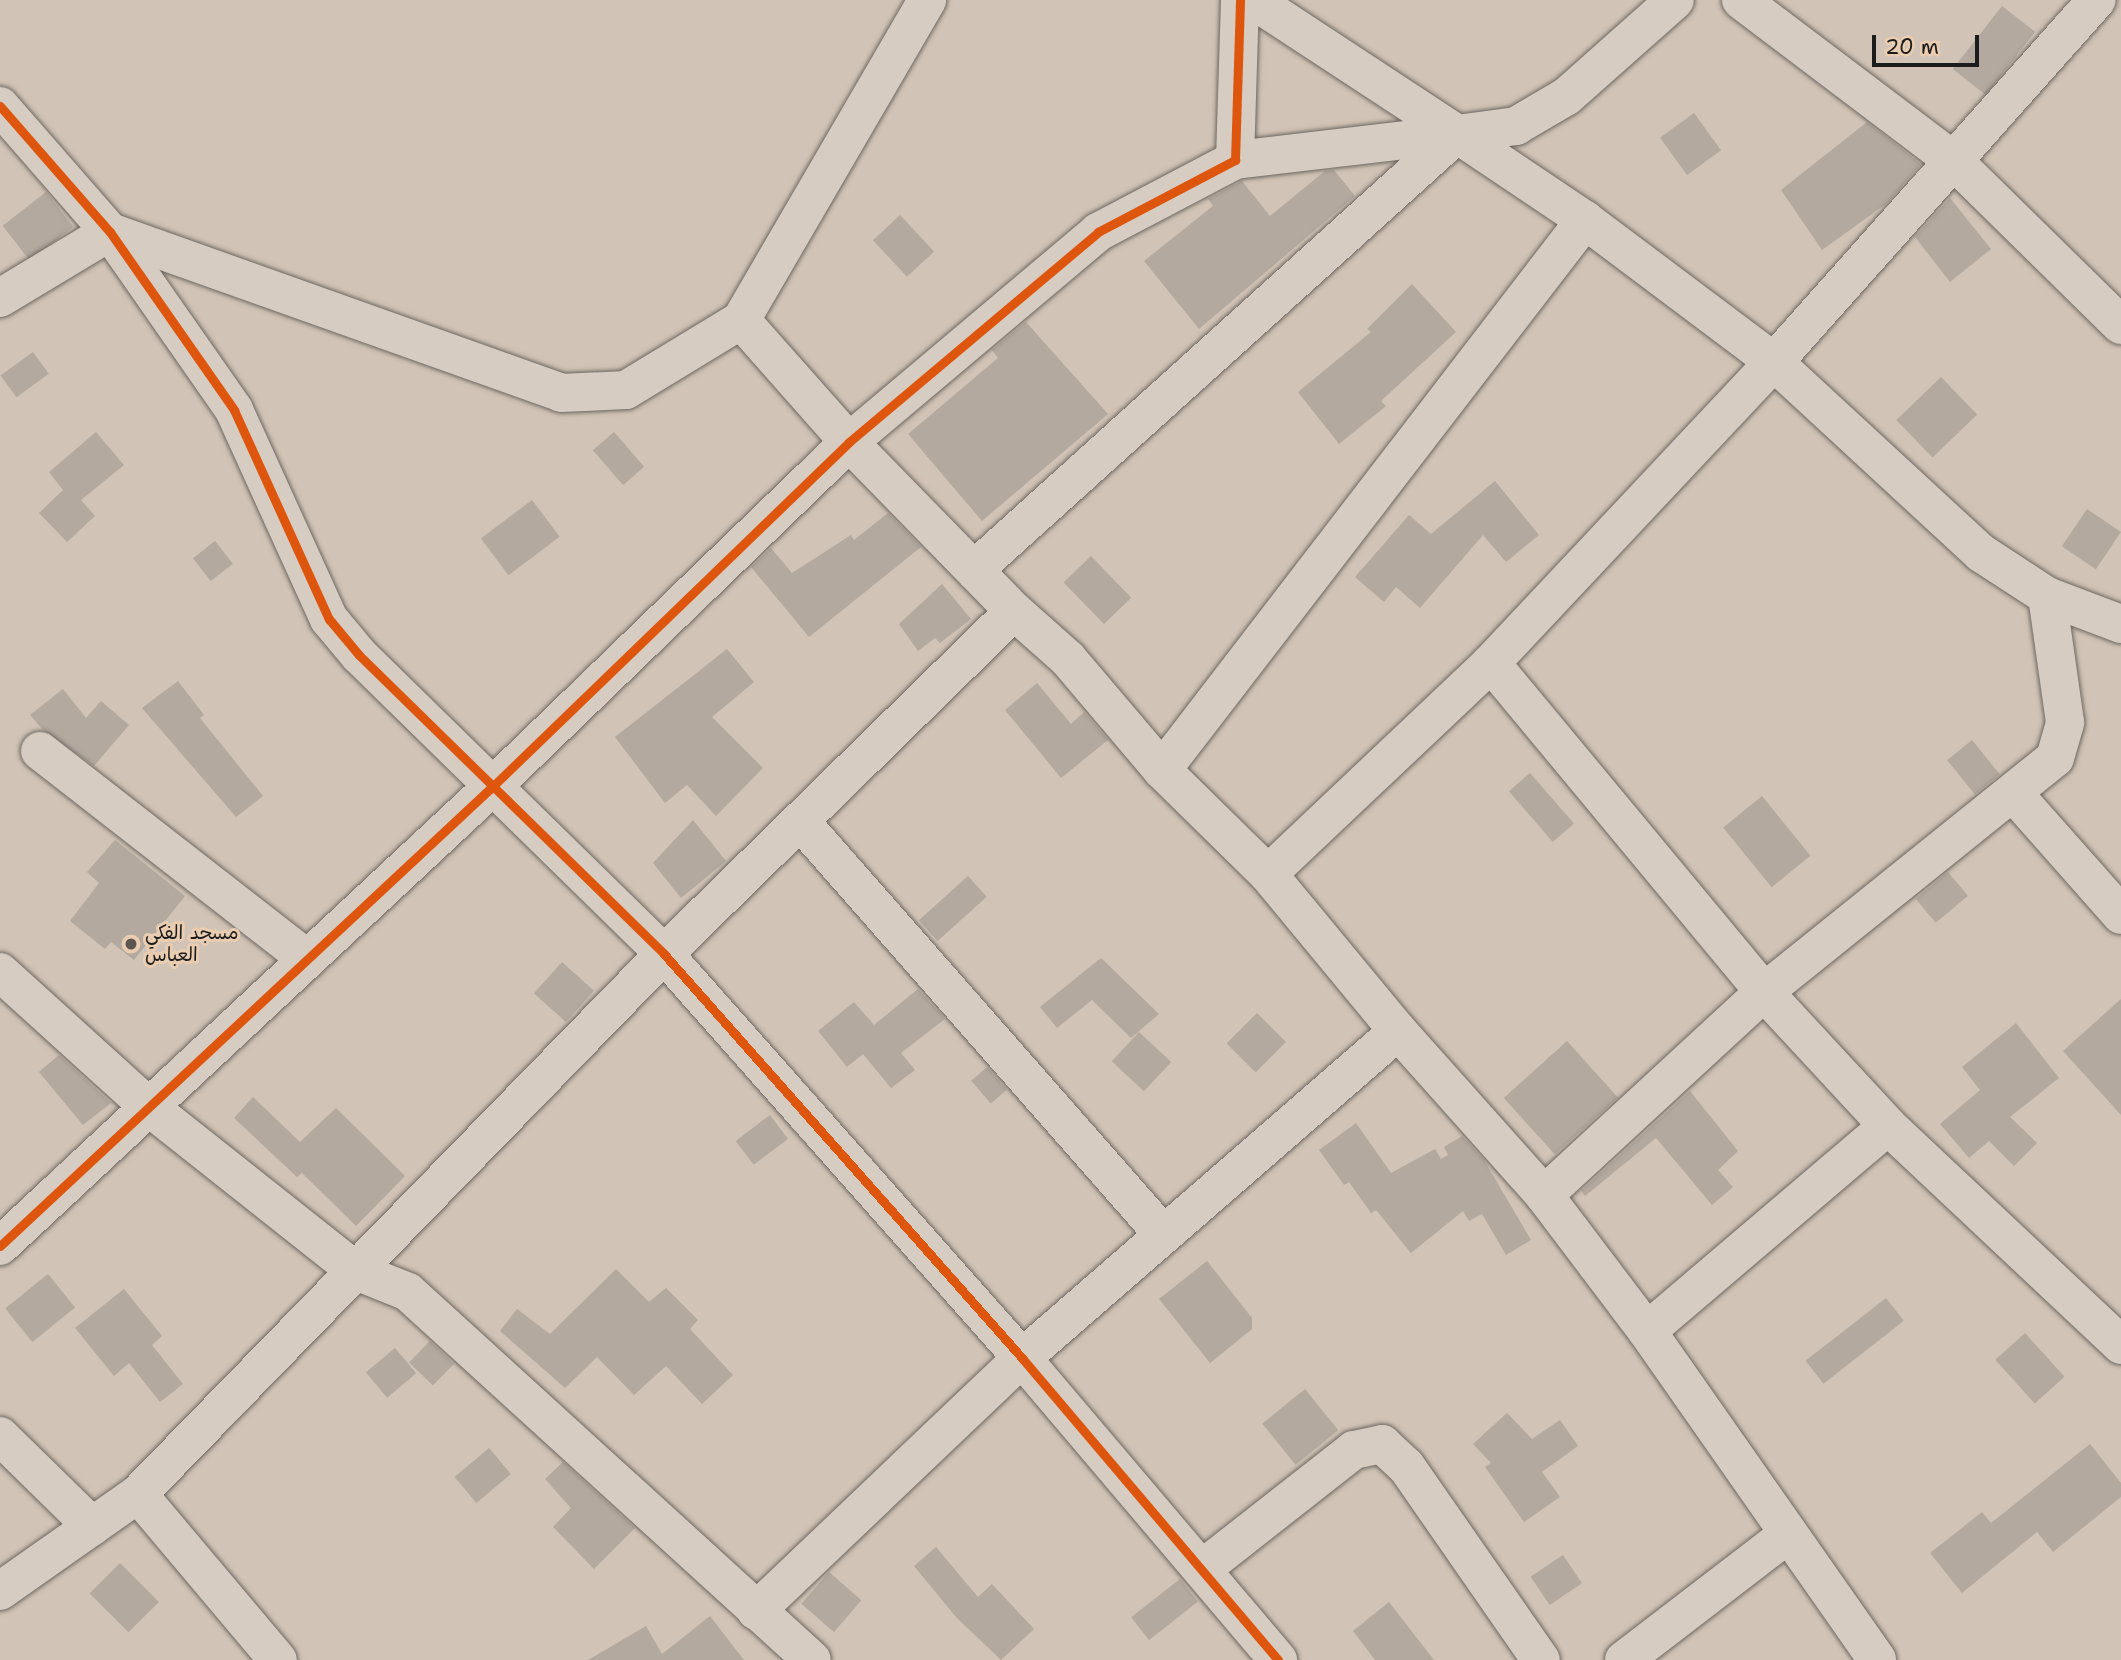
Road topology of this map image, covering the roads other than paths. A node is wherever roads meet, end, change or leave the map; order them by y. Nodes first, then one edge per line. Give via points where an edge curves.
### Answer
1 (927, 0) edge
2 (1240, 0) edge
3 (1252, 0) edge
4 (1675, 0) edge
5 (1741, 0) edge
6 (2097, 0) edge
7 (0, 106) edge
8 (1457, 134) junction
9 (1235, 160) junction
10 (1954, 161) junction
11 (1585, 220) junction
12 (110, 232) junction
13 (0, 298) edge
14 (741, 320) junction
15 (2121, 325) edge
16 (1774, 362) junction
17 (849, 442) junction
18 (974, 570) junction
19 (2047, 596) junction
20 (1014, 611) junction
21 (2121, 624) edge
22 (1491, 663) junction
23 (40, 751) dead end
24 (1162, 770) junction
25 (493, 786) junction
26 (2015, 795) junction
27 (800, 821) junction
28 (1268, 874) junction
29 (2121, 915) edge
30 (664, 954) junction
31 (307, 959) junction
32 (0, 972) edge
33 (1764, 992) junction
34 (1398, 1031) junction
35 (149, 1107) junction
36 (1888, 1126) junction
37 (1544, 1195) junction
38 (1163, 1234) junction
39 (0, 1246) edge
40 (356, 1271) junction
41 (1647, 1331) junction
42 (2121, 1345) edge
43 (1022, 1358) junction
44 (0, 1436) edge
45 (138, 1494) junction
46 (92, 1526) junction
47 (1787, 1535) junction
48 (1202, 1569) junction
49 (0, 1591) edge
50 (756, 1611) junction
51 (278, 1660) edge
52 (812, 1660) edge
53 (1278, 1660) edge
54 (1541, 1660) edge
55 (1624, 1660) edge
56 (1877, 1660) edge

1 - 14 street
2 - 9 street
3 - 8 street
4 - 8 street via 1567,96 1516,126
5 - 10 street
6 - 10 street
7 - 12 street
8 - 9 street
8 - 11 street
8 - 18 street
9 - 17 street via 1098,232
10 - 15 street
10 - 16 street
11 - 16 street
11 - 24 street
12 - 13 street
12 - 14 street via 561,393 626,390
12 - 25 street via 234,410 329,619 359,655
14 - 17 street
16 - 19 street via 1981,553
16 - 22 street
17 - 18 street
17 - 25 street
18 - 20 street
19 - 21 street
19 - 26 street via 2065,722 2056,758
20 - 24 street via 1068,659
20 - 27 street
22 - 28 street
22 - 33 street
23 - 31 street
24 - 28 street
25 - 30 street
25 - 31 street
26 - 29 street
26 - 33 street
27 - 30 street
27 - 38 street
28 - 34 street
30 - 40 street
30 - 43 street
31 - 35 street
32 - 35 street
33 - 36 street
33 - 37 street
34 - 37 street
34 - 38 street
35 - 39 street
35 - 40 street
36 - 41 street
36 - 42 street
37 - 41 street
38 - 43 street
40 - 45 street
40 - 50 street via 408,1292
41 - 47 street
43 - 48 street
43 - 50 street
44 - 46 street
45 - 46 street
45 - 51 street
46 - 49 street
47 - 55 street
47 - 56 street
48 - 53 street
48 - 54 street via 1354,1450 1382,1444 1406,1466
50 - 52 street

